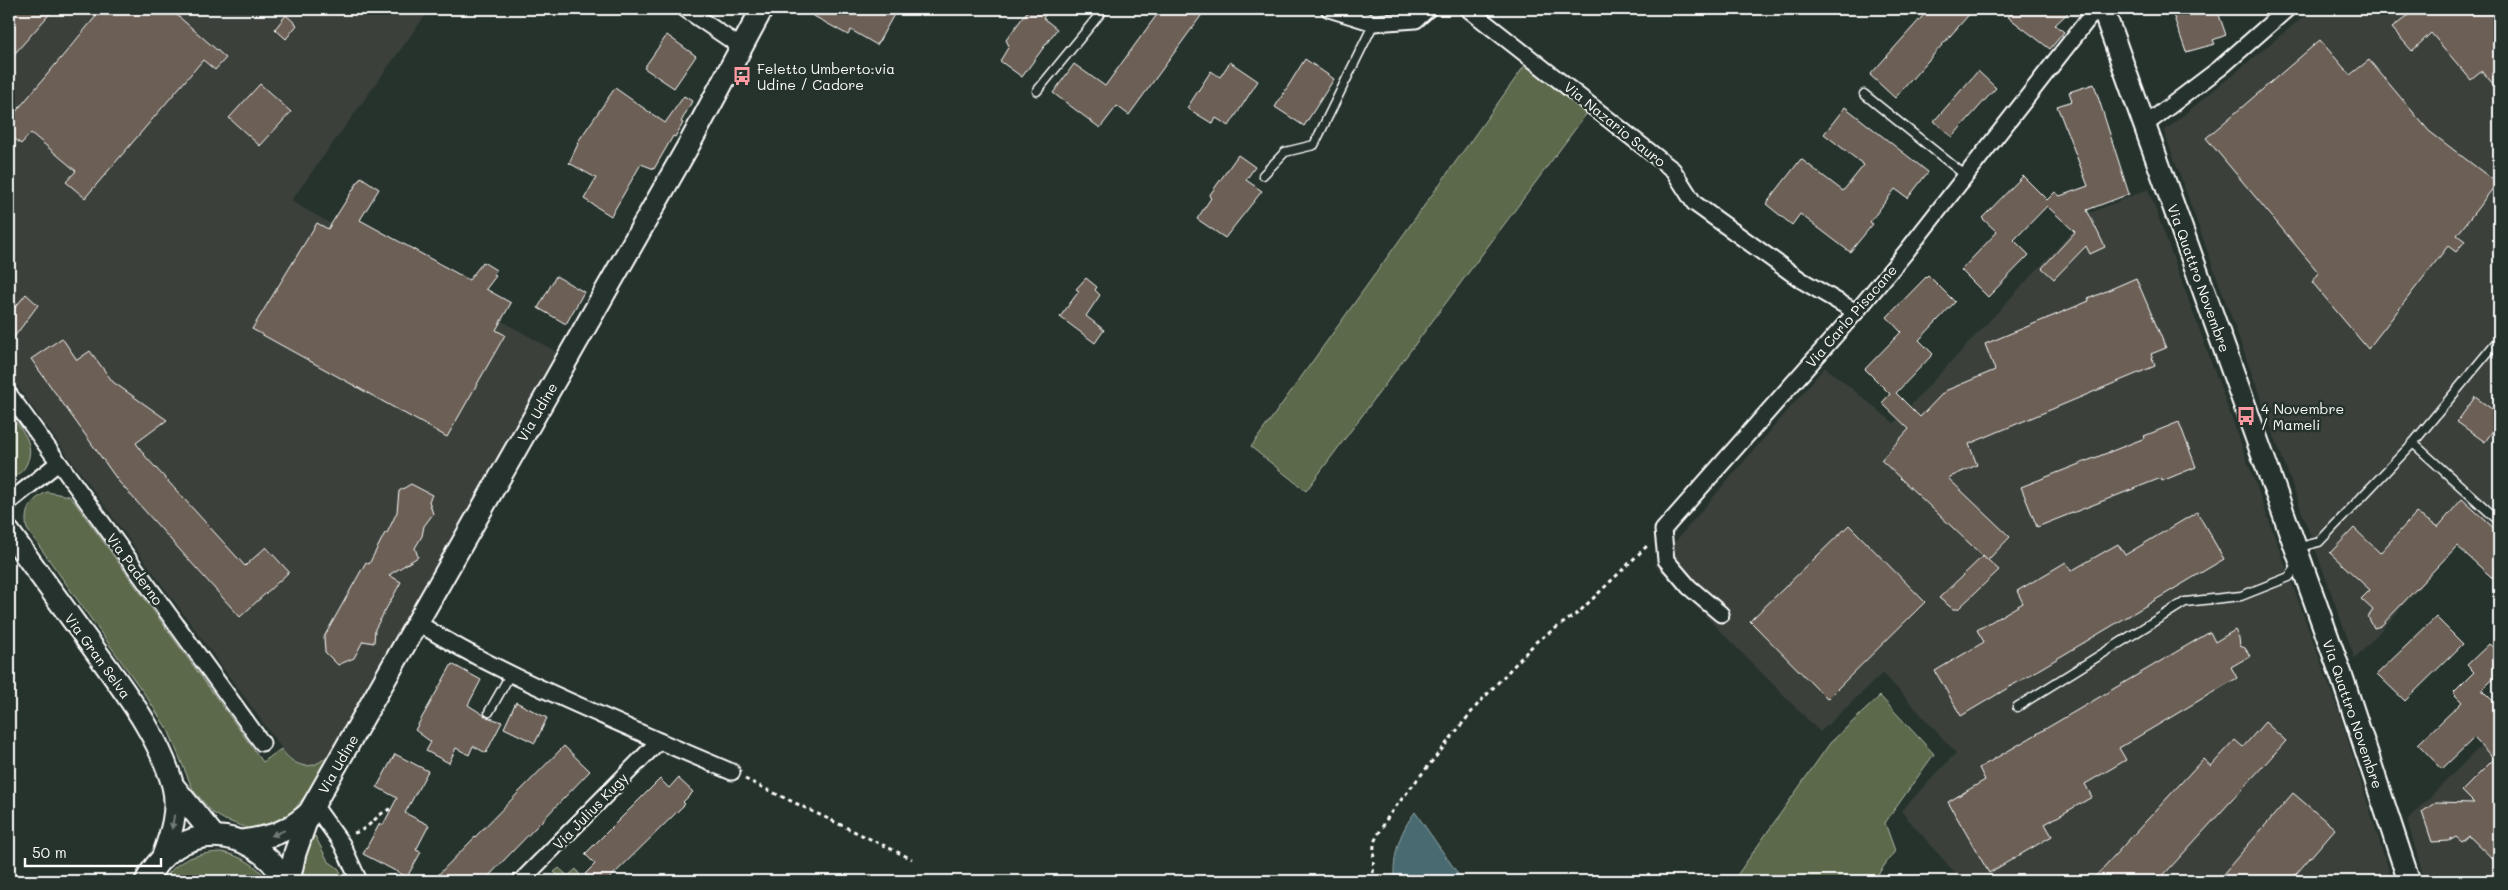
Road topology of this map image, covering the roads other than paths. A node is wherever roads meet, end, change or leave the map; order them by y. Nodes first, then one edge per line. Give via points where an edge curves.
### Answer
1 (685, 9) edge
2 (762, 9) edge
3 (1104, 9) edge
4 (1328, 9) edge
5 (1428, 9) edge
6 (1468, 9) edge
7 (2096, 9) edge
8 (2103, 9) edge
9 (2287, 9) edge
10 (1374, 24) junction
11 (741, 48) junction
12 (1037, 91) dead end
13 (1864, 94) dead end
14 (2145, 126) junction
15 (1263, 175) dead end
16 (1966, 176) junction
17 (1856, 312) junction
18 (2499, 339) edge
19 (9, 394) edge
20 (2413, 443) junction
21 (58, 463) junction
22 (9, 502) edge
23 (2499, 520) edge
24 (9, 532) edge
25 (2298, 554) junction
26 (1720, 614) dead end
27 (418, 623) junction
28 (510, 675) junction
29 (2017, 707) dead end
30 (489, 712) dead end
31 (658, 741) junction
32 (262, 743) dead end
33 (732, 772) road end
34 (174, 787) junction
35 (312, 809) junction
36 (214, 836) junction
37 (242, 841) junction
38 (163, 856) junction
39 (146, 881) edge
40 (285, 881) edge
41 (289, 881) edge
42 (359, 881) edge
43 (521, 881) edge
44 (2409, 881) edge

1 - 11 street
2 - 11 street, Via Udine
3 - 12 lane
4 - 10 street
5 - 10 street via 1416,20
6 - 17 street, Via Nazario Sauro via 1673,170 1694,203 1801,280
7 - 16 street, Via Carlo Pisacane
8 - 14 street, Via Quattro Novembre
9 - 14 street via 2220,68
10 - 15 lane via 1314,145 1285,152
11 - 27 street, Via Udine
13 - 16 lane
14 - 25 street, Via Quattro Novembre
16 - 17 street, Via Carlo Pisacane
17 - 26 street, Via Carlo Pisacane via 1663,530 1666,560 1689,587
18 - 20 lane
19 - 21 street, Via Paderno
20 - 23 lane
20 - 25 lane via 2319,542
21 - 22 street
21 - 32 street, Via Paderno
24 - 34 street, Via Gran Selva via 143,720 159,748
25 - 29 lane via 2289,578 2241,596 2185,602
25 - 44 street, Via Quattro Novembre
27 - 28 street
27 - 35 street, Via Udine
28 - 30 lane
28 - 31 street
31 - 33 street
31 - 43 street, Via Julius Kugy
34 - 36 street, Via Gran Selva
34 -> 38 street, Via Gran Selva via 174,820
35 -> 37 street, Via Udine via 296,824 277,834
35 - 41 street, Via Udine via 294,854
35 - 42 street via 342,844
36 - 37 street
36 - 38 street via 178,845
37 - 40 street via 261,851
38 - 39 street

